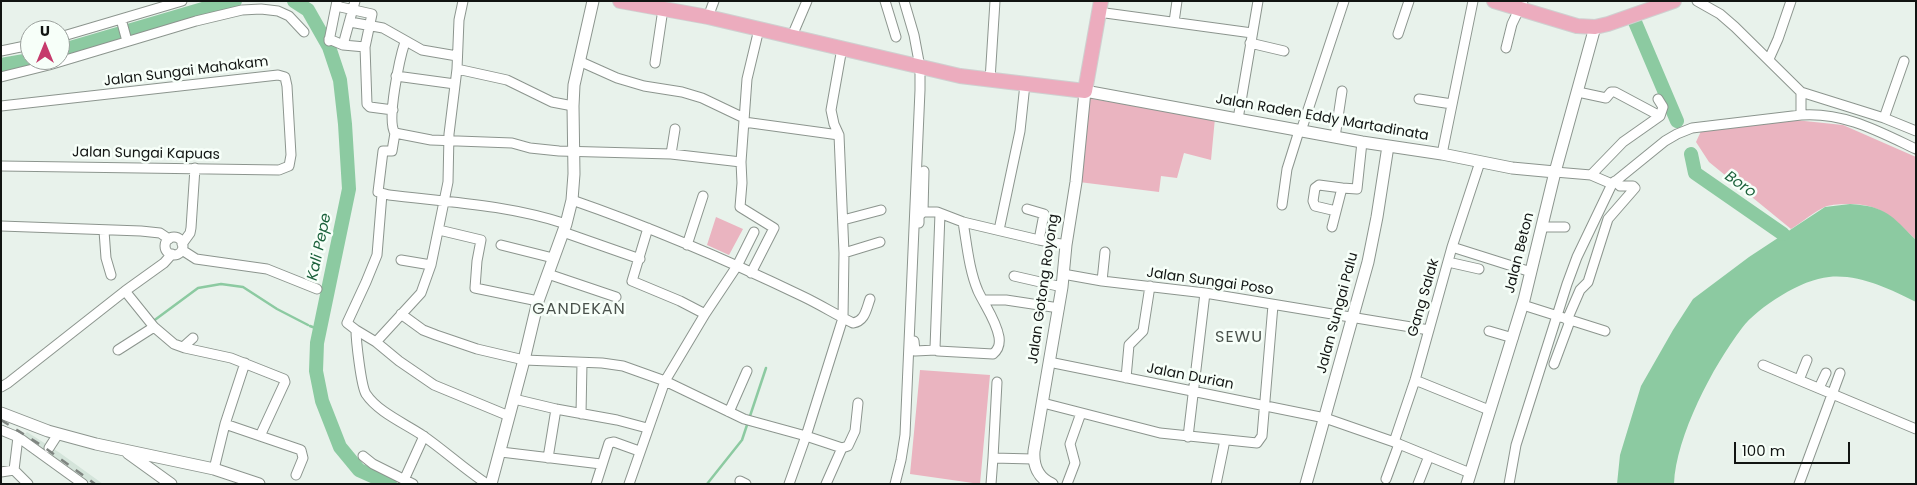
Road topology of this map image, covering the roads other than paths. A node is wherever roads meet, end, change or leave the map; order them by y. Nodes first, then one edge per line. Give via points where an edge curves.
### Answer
1 (182, 1) edge
2 (463, 1) edge
3 (592, 1) edge
4 (714, 1) edge
5 (807, 1) edge
6 (885, 1) edge
7 (904, 1) edge
8 (995, 1) edge
9 (1177, 1) edge
10 (1258, 1) edge
11 (1344, 1) edge
12 (1409, 1) edge
13 (1472, 1) edge
14 (1494, 1) edge
15 (1674, 1) edge
16 (1698, 1) edge
17 (1791, 1) edge
18 (626, 2) edge
19 (337, 4) edge
20 (1521, 5) edge
21 (354, 6) edge
22 (1099, 6) edge
23 (662, 8) junction
24 (708, 17) junction
25 (121, 21) junction
26 (350, 22) junction
27 (1174, 22) junction
28 (370, 26) junction
29 (1595, 27) junction
30 (760, 29) junction
31 (304, 32) dead end
32 (1252, 33) junction
33 (70, 34) edge
34 (1398, 34) dead end
35 (792, 36) junction
36 (896, 37) dead end
37 (126, 39) junction
38 (405, 42) junction
39 (1250, 43) junction
40 (343, 44) junction
41 (20, 47) edge
42 (365, 47) junction
43 (842, 48) junction
44 (1506, 48) dead end
45 (1, 51) edge
46 (1284, 51) dead end
47 (458, 56) junction
48 (1769, 59) junction
49 (579, 61) junction
50 (1904, 61) dead end
51 (655, 63) dead end
52 (920, 67) junction
53 (457, 69) junction
54 (396, 76) junction
55 (1, 77) edge
56 (990, 80) junction
57 (455, 84) junction
58 (1025, 84) junction
59 (1085, 91) junction
60 (1342, 91) dead end
61 (1578, 92) junction
62 (1801, 92) junction
63 (1419, 99) dead end
64 (1658, 99) dead end
65 (1452, 104) junction
66 (1, 106) edge
67 (573, 106) junction
68 (393, 110) junction
69 (1801, 115) junction
70 (1660, 116) junction
71 (1884, 118) junction
72 (1238, 119) junction
73 (744, 120) junction
74 (675, 129) dead end
75 (1300, 131) junction
76 (1916, 131) edge
77 (395, 133) junction
78 (839, 135) junction
79 (1335, 137) junction
80 (449, 140) junction
81 (1362, 142) junction
82 (1388, 146) junction
83 (1916, 149) edge
84 (573, 152) junction
85 (671, 154) junction
86 (1442, 154) junction
87 (741, 162) junction
88 (1480, 162) junction
89 (1, 166) edge
90 (289, 166) joint
91 (195, 168) junction
92 (924, 171) dead end
93 (1555, 172) junction
94 (1591, 175) junction
95 (1614, 182) junction
96 (1342, 188) junction
97 (382, 194) junction
98 (703, 196) dead end
99 (572, 200) junction
100 (445, 201) junction
101 (1282, 204) dead end
102 (1027, 209) dead end
103 (881, 210) dead end
104 (1336, 211) junction
105 (922, 212) junction
106 (940, 214) junction
107 (843, 220) junction
108 (963, 222) junction
109 (1, 226) edge
110 (1543, 226) junction
111 (1332, 227) dead end
112 (565, 228) junction
113 (648, 228) junction
114 (1565, 228) dead end
115 (104, 230) junction
116 (439, 230) junction
117 (999, 230) junction
118 (754, 232) dead end
119 (169, 239) junction
120 (1040, 240) junction
121 (880, 242) dead end
122 (501, 245) dead end
123 (687, 245) junction
124 (1066, 245) junction
125 (182, 247) junction
126 (1452, 247) junction
127 (1106, 252) dead end
128 (844, 253) junction
129 (172, 254) junction
130 (553, 258) junction
131 (640, 259) junction
132 (401, 260) dead end
133 (1448, 262) junction
134 (431, 265) junction
135 (737, 266) junction
136 (1479, 269) dead end
137 (1531, 272) junction
138 (751, 273) junction
139 (548, 274) junction
140 (1063, 274) junction
141 (111, 275) dead end
142 (1014, 276) dead end
143 (1102, 281) junction
144 (1150, 286) junction
145 (1062, 287) junction
146 (317, 289) dead end
147 (125, 291) junction
148 (1206, 293) junction
149 (616, 297) dead end
150 (870, 300) dead end
151 (983, 300) junction
152 (538, 301) junction
153 (1273, 305) junction
154 (1523, 305) junction
155 (1058, 308) junction
156 (401, 314) junction
157 (705, 314) junction
158 (1556, 316) junction
159 (1353, 317) junction
160 (843, 318) junction
161 (1569, 320) junction
162 (154, 326) junction
163 (356, 330) junction
164 (1429, 330) junction
165 (1489, 331) dead end
166 (1605, 331) dead end
167 (193, 338) dead end
168 (1513, 338) junction
169 (376, 342) junction
170 (183, 347) junction
171 (118, 350) dead end
172 (936, 350) junction
173 (524, 360) junction
174 (1807, 360) dead end
175 (1049, 362) junction
176 (582, 363) junction
177 (245, 364) junction
178 (1554, 364) dead end
179 (1763, 365) dead end
180 (747, 371) dead end
181 (1826, 372) dead end
182 (1840, 373) dead end
183 (1126, 378) junction
184 (1415, 380) junction
185 (1799, 380) junction
186 (665, 381) junction
187 (997, 382) dead end
188 (1, 386) edge
189 (1819, 388) junction
190 (1194, 392) junction
191 (1832, 394) junction
192 (514, 399) junction
193 (858, 402) dead end
194 (1043, 403) junction
195 (1264, 404) junction
196 (556, 409) junction
197 (1489, 410) junction
198 (728, 412) junction
199 (1081, 412) junction
200 (1, 413) edge
201 (581, 414) junction
202 (509, 416) junction
203 (1325, 418) junction
204 (225, 424) junction
205 (647, 428) junction
206 (1916, 429) edge
207 (1, 430) edge
208 (58, 434) junction
209 (260, 436) junction
210 (424, 436) junction
211 (806, 436) junction
212 (1188, 436) junction
213 (18, 437) junction
214 (1225, 440) junction
215 (1396, 443) junction
216 (49, 448) dead end
217 (842, 448) junction
218 (125, 450) junction
219 (639, 451) junction
220 (501, 452) junction
221 (364, 456) dead end
222 (1429, 456) junction
223 (548, 458) junction
224 (993, 458) junction
225 (1033, 459) junction
226 (601, 464) junction
227 (214, 469) junction
228 (14, 470) junction
229 (1, 472) edge
230 (296, 475) dead end
231 (1469, 478) edge
232 (1386, 479) dead end
233 (404, 480) junction
234 (1040, 480) edge
235 (28, 484) edge
236 (83, 484) edge
237 (170, 484) edge
238 (260, 484) edge
239 (413, 484) edge
240 (487, 484) edge
241 (491, 484) edge
242 (596, 484) edge
243 (630, 484) edge
244 (789, 484) edge
245 (826, 484) edge
246 (895, 484) edge
247 (991, 484) edge
248 (1052, 484) edge
249 (1067, 484) edge
250 (1216, 484) edge
251 (1306, 484) edge
252 (1418, 484) edge
253 (1509, 484) edge
254 (1799, 484) edge

1 - 25 street
2 - 47 street
3 - 49 main road
4 - 24 street
5 - 35 street
6 - 36 street
7 - 52 street
8 - 56 street
9 - 27 street
10 - 32 street
11 - 75 street
12 - 34 street
13 - 65 street
14 - 20 main road
15 - 29 main road
16 - 48 street via 1720,14
17 - 48 street
18 - 23 main road
19 - 21 street
19 - 40 street via 329,40
20 - 29 main road via 1577,26
20 - 44 street
21 - 26 street
21 - 28 street via 372,14
22 - 27 street
22 - 59 main road
23 - 24 main road
23 - 51 street
24 - 30 main road
25 - 33 street
25 - 37 street
26 - 28 street
26 - 40 street
27 - 32 street
28 - 38 street via 383,28
28 - 42 street
29 - 61 main road, Jalan Beton
30 - 35 main road
30 - 73 street via 747,79
31 - 37 street via 283,13 261,9 218,15
32 - 39 street
35 - 43 main road
37 - 55 street
38 - 47 street via 430,53
38 - 54 street
39 - 46 street
39 - 72 street
40 - 42 street
41 - 45 street
42 - 68 street via 367,105
43 - 52 main road
43 - 78 street via 832,110
47 - 53 street
48 - 62 street
49 - 67 main road
49 - 73 street via 617,78 702,98
50 - 71 street
52 - 56 main road
52 - 246 street via 904,435
53 - 57 street
53 - 67 street via 507,80 552,102
54 - 57 street
54 - 68 street
56 - 58 main road
57 - 80 street
58 - 59 main road
58 - 117 street via 1020,131
59 - 72 main road, Jalan Raden Eddy Martadinata
59 - 124 main road, Jalan Gotong Royong
60 - 79 street
61 - 70 street via 1606,98 1615,92
61 - 93 main road, Jalan Beton
62 - 69 street
62 - 71 street
63 - 65 street
64 - 70 street via 1663,107
65 - 86 street
66 - 90 street, Jalan Sungai Mahakam via 278,75 285,77 287,86
67 - 84 main road
68 - 77 street via 392,129
69 - 83 street via 1832,115 1872,128
69 - 95 street via 1692,128 1665,141
70 - 94 street via 1623,142
71 - 76 street
72 - 75 main road, Jalan Raden Eddy Martadinata
73 - 78 street
73 - 87 street
74 - 85 street
75 - 79 main road, Jalan Raden Eddy Martadinata
75 - 101 street via 1287,169
77 - 80 street
77 - 97 street via 392,151 383,151 378,190
78 - 107 street
79 - 81 main road, Jalan Raden Eddy Martadinata
80 - 84 street via 512,143
80 - 100 street
81 - 82 main road, Jalan Raden Eddy Martadinata
81 - 96 street via 1356,189
82 - 86 main road, Jalan Raden Eddy Martadinata
82 - 159 main road, Jalan Sungai Palu via 1377,218
84 - 85 street
84 - 99 main road
85 - 87 street
86 - 88 main road, Jalan Raden Eddy Martadinata
87 - 138 street via 741,208 774,228
88 - 93 main road, Jalan Raden Eddy Martadinata
88 - 126 street, Gang Salak
89 - 91 street, Jalan Sungai Kapuas
90 - 91 street, Jalan Sungai Kapuas via 279,170
91 - 125 street via 191,228
92 - 105 street
93 - 94 street
93 - 110 main road, Jalan Beton
94 - 95 street
95 - 158 street via 1577,257
95 - 161 street via 1635,188 1608,219 1588,282 1580,290
96 - 104 street
96 - 104 street via 1319,185 1316,188 1315,206
97 - 100 street
97 - 163 street via 376,255 347,323
98 - 123 street
99 - 112 main road
99 - 113 street
100 - 112 street via 507,209 550,219
100 - 116 street
102 - 120 street via 1044,214
103 - 107 street
104 - 111 street
105 - 106 street
105 - 172 street via 919,216 914,350
106 - 108 street
106 - 172 street
107 - 128 street
108 - 117 street
108 - 151 street via 972,272
109 - 115 street
110 - 114 street
110 - 137 main road, Jalan Beton
112 - 130 main road
112 - 131 street
113 - 123 street
113 - 131 street
115 - 119 street via 160,233
115 - 141 street
116 - 134 street
116 - 152 street via 481,240 475,288
117 - 120 street
118 - 135 street
119 - 125 street via 177,238
119 - 129 street via 165,247
120 - 124 street
121 - 128 street
122 - 130 street
123 - 135 street
124 - 140 main road, Jalan Gotong Royong
125 - 129 street via 178,254
125 - 146 street via 196,259 262,267
126 - 133 street, Gang Salak
126 - 137 street
127 - 143 street
128 - 160 street
129 - 147 street via 164,264
130 - 139 main road
131 - 157 street via 633,281
132 - 134 street
133 - 136 street
133 - 164 street, Gang Salak
134 - 156 street via 424,288
135 - 138 street
135 - 157 street
137 - 154 main road, Jalan Beton
138 - 160 street
139 - 149 street
139 - 152 main road
140 - 143 street, Jalan Sungai Poso
140 - 145 main road, Jalan Gotong Royong
142 - 145 street
143 - 144 street, Jalan Sungai Poso
144 - 148 street, Jalan Sungai Poso
144 - 183 street via 1143,331 1129,345
145 - 155 main road, Jalan Gotong Royong
147 - 162 street
147 - 188 street
148 - 153 street, Jalan Sungai Poso
148 - 190 street
150 - 160 street via 860,321 853,323
151 - 155 street
151 - 172 street via 999,335 998,351 993,354
152 - 173 main road
153 - 159 street, Jalan Sungai Poso
153 - 195 street
154 - 158 street
154 - 168 main road, Jalan Beton
155 - 175 main road, Jalan Gotong Royong
156 - 169 street
156 - 173 street via 436,335
157 - 186 street
158 - 161 street
158 - 253 street via 1516,445
159 - 164 street, Jalan Sungai Poso
159 - 203 main road, Jalan Sungai Palu
160 - 211 street
161 - 166 street
161 - 178 street
162 - 170 street via 174,344
162 - 171 street
163 - 169 street
163 - 210 street via 365,392 384,411
164 - 184 street, Gang Salak
165 - 168 street
167 - 170 street
168 - 197 main road, Jalan Beton
169 - 202 street via 434,385
170 - 177 street
173 - 176 street
173 - 192 main road
174 - 185 street
175 - 183 street, Jalan Durian
175 - 194 main road, Jalan Gotong Royong
176 - 186 street via 623,366
176 - 201 street
177 - 204 street
177 - 209 street via 285,381
179 - 185 street
180 - 198 street
181 - 189 street
182 - 191 street
183 - 190 street, Jalan Durian
184 - 197 street
184 - 215 street, Gang Salak
185 - 189 street
186 - 198 street
186 - 205 street
187 - 224 street
189 - 191 street
190 - 195 street, Jalan Durian
190 - 212 street
191 - 206 street
191 - 254 street
192 - 196 street
192 - 202 main road
193 - 217 street via 855,431 848,446
194 - 199 street
194 - 225 main road, Jalan Gotong Royong
195 - 203 street, Jalan Durian
195 - 214 street via 1260,440
196 - 201 street
196 - 223 street
197 - 231 main road, Jalan Beton
198 - 211 street
199 - 212 street via 1160,433
199 - 249 street via 1070,444 1075,463
200 - 208 main road
201 - 205 street
202 - 220 main road
203 - 215 street, Jalan Durian
203 - 251 main road, Jalan Sungai Palu
204 - 209 street
204 - 227 street
205 - 219 street
207 - 213 street
208 - 216 street
208 - 218 main road
209 - 230 street via 302,451 303,458
210 - 233 street
210 - 240 street
211 - 217 street
211 - 244 street
212 - 214 street
213 - 228 street
213 - 236 street
214 - 250 street
215 - 222 street, Jalan Durian
215 - 232 street, Gang Salak
217 - 245 street
218 - 227 main road
218 - 237 main road
219 - 226 street via 610,442
219 - 243 street
220 - 223 street
220 - 241 main road
221 - 233 street
222 - 231 street, Jalan Durian
222 - 252 street
223 - 226 street
224 - 225 street
224 - 247 street
225 - 234 main road
226 - 242 street
227 - 238 main road
228 - 229 street
228 - 235 street
233 - 239 street
234 - 248 main road

